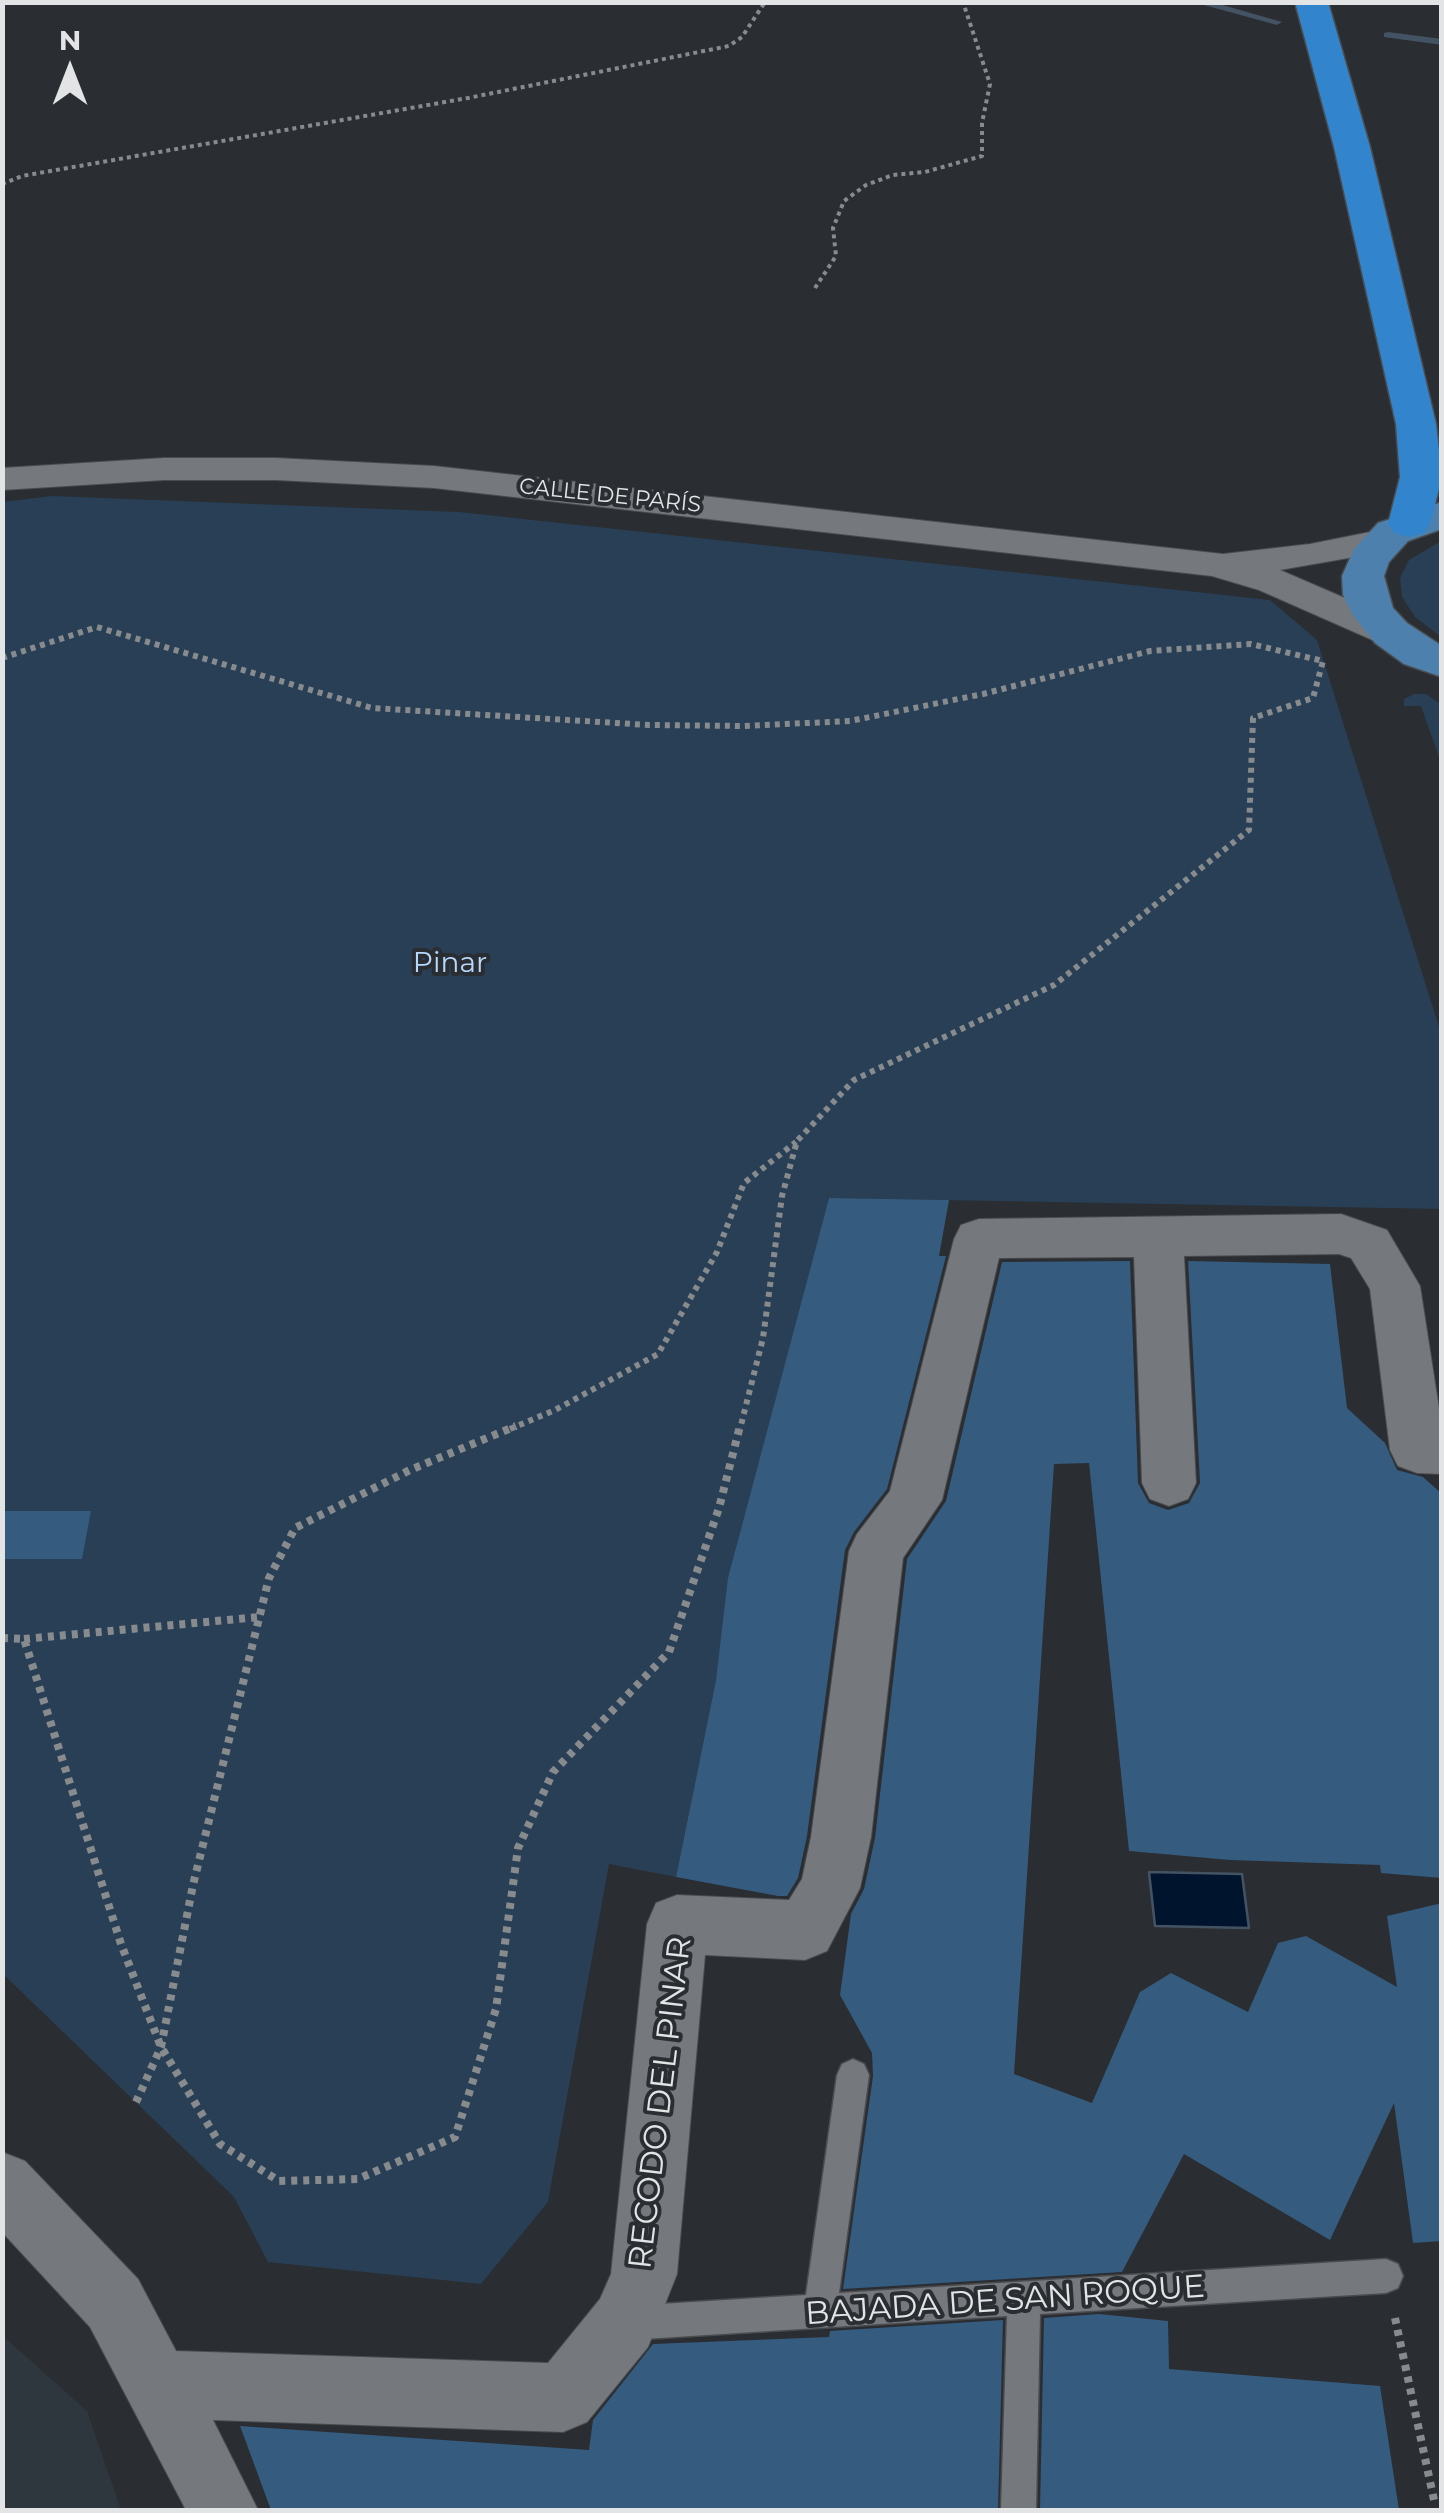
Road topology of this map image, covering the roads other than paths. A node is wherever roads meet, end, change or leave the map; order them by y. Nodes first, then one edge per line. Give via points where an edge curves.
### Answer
1 (1311, 2) edge
2 (1342, 2) edge
3 (1442, 388) edge
4 (2, 456) edge
5 (66, 473) junction
6 (2, 479) edge
7 (1410, 527) edge
8 (1215, 564) junction
9 (1424, 658) edge
10 (1161, 1236) junction
11 (1442, 1451) edge
12 (1170, 1483) dead end
13 (853, 2075) dead end
14 (2, 2184) edge
15 (1386, 2276) road end
16 (1024, 2300) junction
17 (820, 2312) junction
18 (624, 2324) junction
19 (156, 2384) junction
20 (222, 2510) edge
21 (1018, 2510) edge

1 - 7 highway via 1416,424 1421,477
2 - 3 highway
4 - 5 street
5 - 6 street, CALLE DE PARÍS
5 - 8 street, CALLE DE PARÍS via 276,469 434,477
7 - 8 street, CALLE DE PARÍS via 1310,556
7 - 9 main road via 1369,558 1365,595 1374,614
8 - 9 street, CALLE DE PARÍS via 1324,602
10 - 11 street, RECODO DEL PINAR via 1341,1234 1370,1244 1394,1286 1416,1450
10 - 12 street
10 - 18 street, RECODO DEL PINAR via 979,1239 914,1500 876,1551 830,1888 805,1930 677,1924 644,2274
13 - 17 lane
14 - 19 street via 114,2303
15 - 16 lane, BAJADA DE SAN ROQUE
16 - 17 lane, BAJADA DE SAN ROQUE
16 - 21 lane
17 - 18 lane, BAJADA DE SAN ROQUE
18 - 19 street, RECODO DEL PINAR via 563,2398
19 - 20 street

